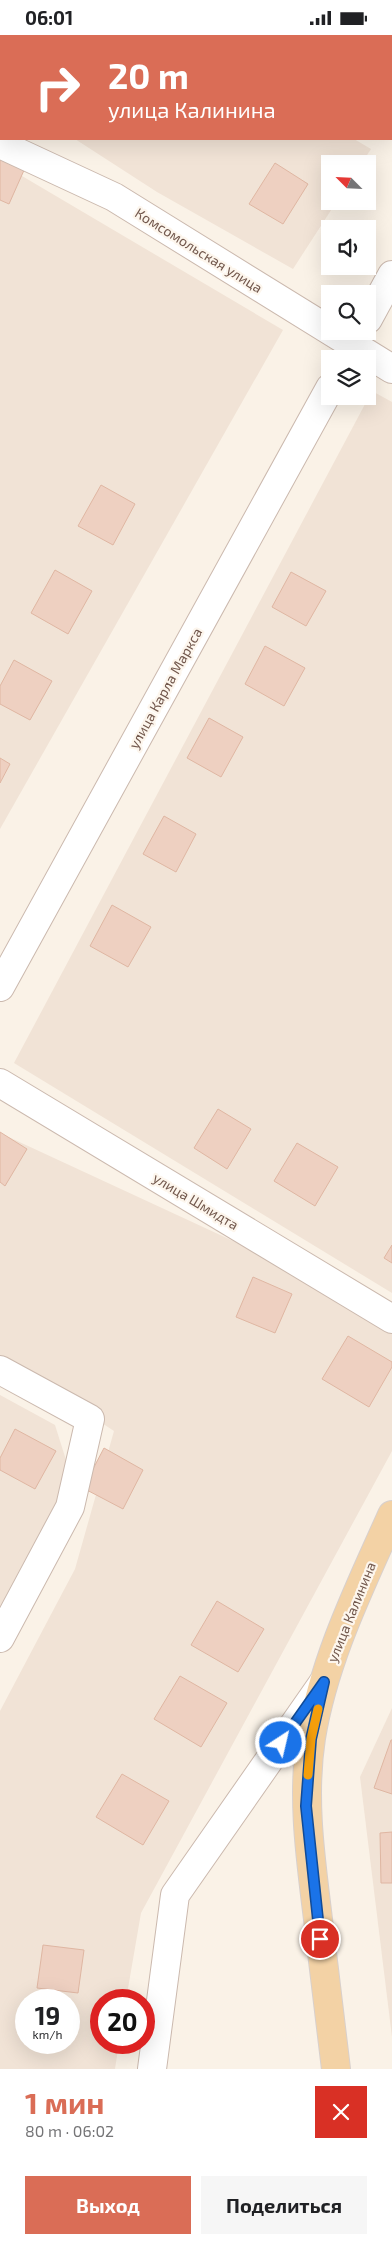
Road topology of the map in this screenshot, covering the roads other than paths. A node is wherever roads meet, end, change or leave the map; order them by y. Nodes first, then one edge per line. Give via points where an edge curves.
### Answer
1 (0, 143) edge
2 (392, 275) edge
3 (376, 304) edge
4 (353, 345) edge
5 (392, 369) edge
6 (321, 404) edge
7 (0, 987) edge
8 (0, 1083) edge
9 (392, 1319) edge
10 (0, 1370) edge
11 (392, 1515) edge
12 (0, 1638) edge
13 (324, 1682) junction
14 (152, 2069) edge
15 (336, 2069) edge

1 - 4 street, Комсомольская улица via 114,197
2 - 3 street
4 - 5 street, Комсомольская улица
6 - 7 street, улица Карла Маркса
8 - 9 street, улица Шмидта
10 - 12 street via 90,1419 70,1507
11 - 13 main road, улица Калинина via 342,1628
13 - 14 street via 175,1895
13 - 15 main road, улица Калинина via 311,1739 306,1806

